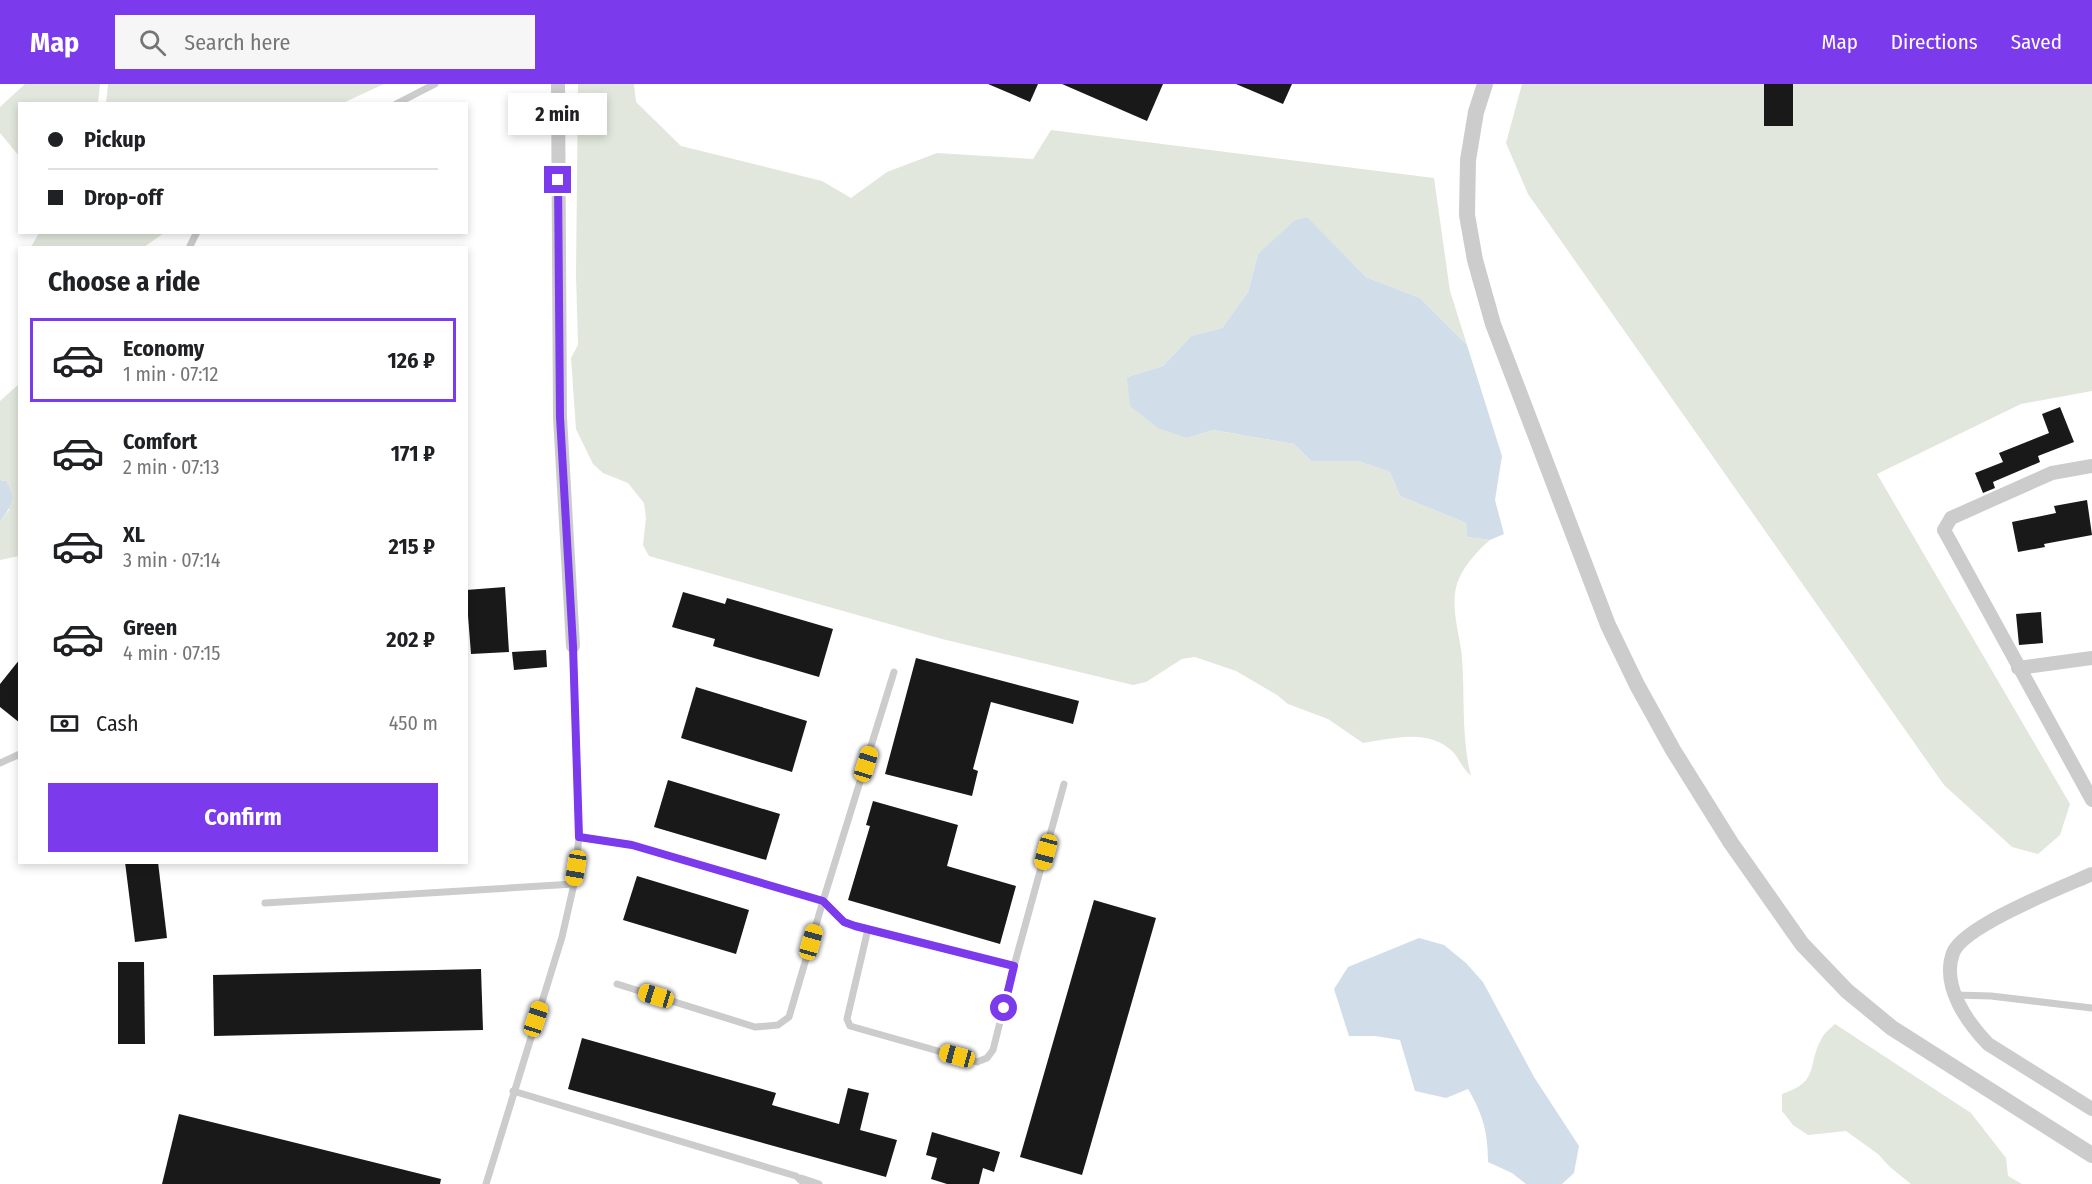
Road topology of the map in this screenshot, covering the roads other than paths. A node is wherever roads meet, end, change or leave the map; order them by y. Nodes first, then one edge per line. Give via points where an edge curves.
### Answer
1 (435, 84) edge
2 (554, 84) edge
3 (1485, 84) edge
4 (400, 102) edge
5 (2092, 466) edge
6 (573, 646) joint
7 (2092, 658) edge
8 (2018, 668) junction
9 (894, 672) dead end
10 (18, 755) edge
11 (0, 763) edge
12 (1064, 784) dead end
13 (2092, 800) edge
14 (579, 837) junction
15 (2092, 874) edge
16 (574, 884) junction
17 (823, 901) junction
18 (265, 903) dead end
19 (868, 929) junction
20 (1014, 966) junction
21 (617, 984) dead end
22 (1955, 994) junction
23 (2092, 1008) edge
24 (513, 1091) junction
25 (2092, 1109) edge
26 (2092, 1155) edge
27 (796, 1176) junction
28 (486, 1184) edge
29 (805, 1184) edge
30 (819, 1184) edge

1 - 4 lane
2 - 6 street via 560,417
3 - 26 street via 1468,160 1467,215 1475,260 1494,324 1608,625 1636,685 1731,843 1802,945 1847,991 1892,1028
5 - 8 street via 2052,473 1946,523 1944,530
6 - 14 lane
7 - 8 street
8 - 13 street
9 - 17 lane
10 - 11 lane
12 - 20 lane
14 - 16 lane
14 - 17 lane via 632,845
15 - 22 street via 2028,902 1963,939 1953,953
16 - 18 lane
16 - 24 lane via 562,937
17 - 19 lane via 844,922
17 - 21 lane via 789,1017 778,1025 755,1027
19 - 20 lane
19 - 20 lane via 847,1019 850,1026 977,1062 993,1050
22 - 23 lane
22 - 25 street via 1968,1020 1988,1044
24 - 27 lane
24 - 28 lane
27 - 29 lane
27 - 30 lane

